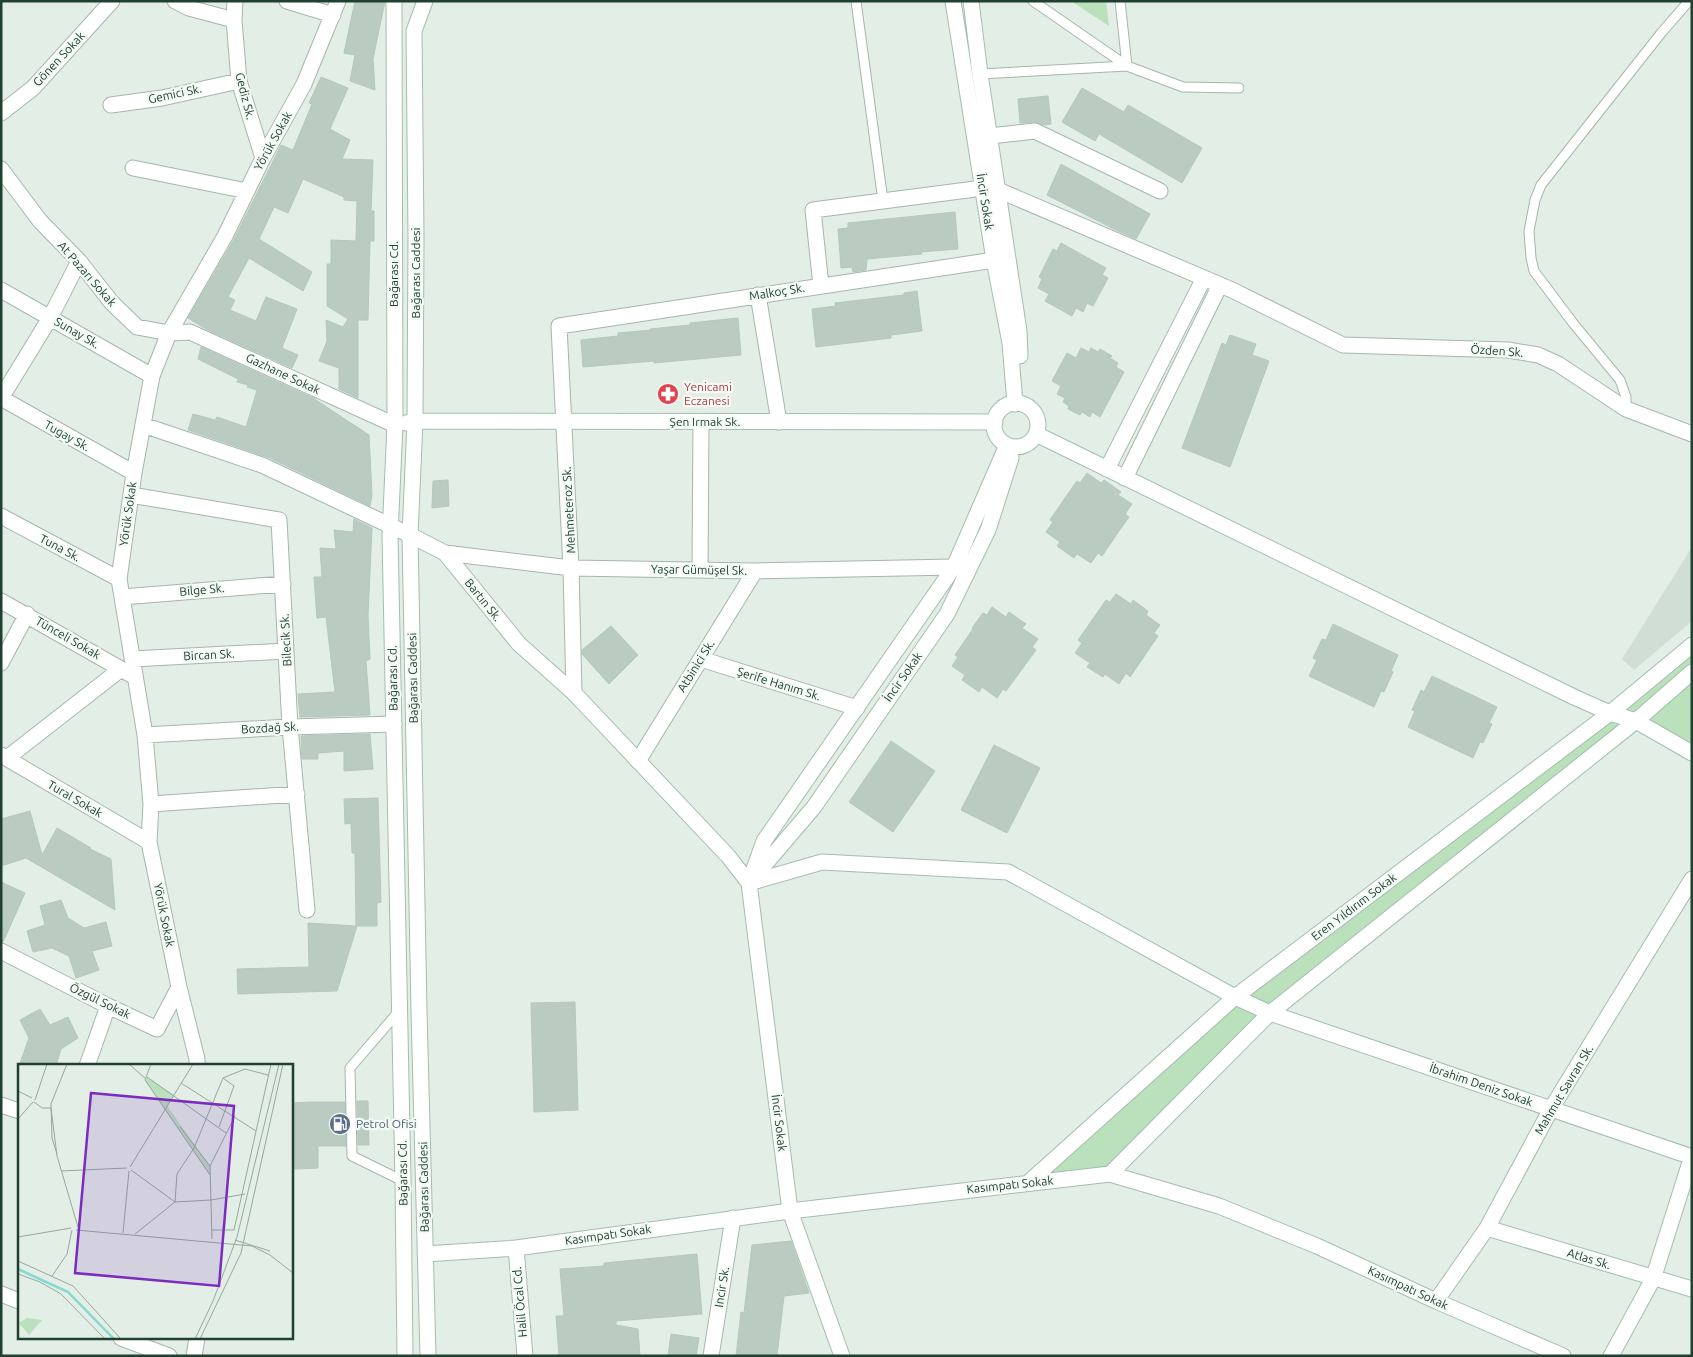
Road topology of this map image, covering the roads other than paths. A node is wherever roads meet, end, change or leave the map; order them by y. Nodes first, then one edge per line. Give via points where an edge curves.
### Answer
1 (112, 1) edge
2 (175, 1) edge
3 (236, 1) edge
4 (287, 1) edge
5 (394, 1) edge
6 (425, 1) edge
7 (856, 1) edge
8 (953, 1) edge
9 (971, 1) edge
10 (1033, 1) edge
11 (1120, 1) edge
12 (1690, 1) edge
13 (335, 8) edge
14 (234, 20) junction
15 (1127, 66) junction
16 (980, 74) junction
17 (239, 81) junction
18 (1239, 88) dead end
19 (111, 105) dead end
20 (1, 113) edge
21 (990, 136) junction
22 (263, 158) junction
23 (133, 168) dead end
24 (1, 170) edge
25 (990, 189) junction
26 (247, 191) junction
27 (1160, 191) dead end
28 (883, 200) junction
29 (994, 260) junction
30 (79, 261) junction
31 (1204, 278) junction
32 (1220, 285) junction
33 (821, 286) junction
34 (1, 290) edge
35 (758, 295) junction
36 (50, 318) junction
37 (559, 326) joint
38 (169, 333) junction
39 (152, 376) junction
40 (1, 398) edge
41 (1018, 404) junction
42 (1626, 409) junction
43 (415, 421) junction
44 (565, 422) junction
45 (701, 422) junction
46 (779, 422) junction
47 (995, 422) junction
48 (395, 425) junction
49 (143, 426) junction
50 (1036, 434) junction
51 (1692, 434) edge
52 (1010, 446) junction
53 (1107, 469) junction
54 (134, 473) junction
55 (1125, 478) junction
56 (131, 495) junction
57 (1, 516) edge
58 (390, 527) junction
59 (410, 535) junction
60 (445, 553) junction
61 (954, 567) junction
62 (571, 568) junction
63 (700, 570) junction
64 (755, 571) junction
65 (119, 580) junction
66 (283, 584) junction
67 (122, 597) junction
68 (1, 601) edge
69 (28, 614) junction
70 (1692, 645) edge
71 (286, 651) junction
72 (701, 660) junction
73 (1, 664) edge
74 (126, 664) junction
75 (1692, 672) edge
76 (135, 678) joint
77 (574, 693) junction
78 (857, 708) junction
79 (1610, 713) junction
80 (1636, 721) junction
81 (394, 724) junction
82 (290, 727) junction
83 (145, 736) junction
84 (1692, 752) edge
85 (4, 757) edge
86 (638, 761) junction
87 (297, 794) junction
88 (150, 804) junction
89 (150, 842) junction
90 (1692, 879) edge
91 (749, 883) junction
92 (307, 910) dead end
93 (1, 950) edge
94 (178, 987) junction
95 (1235, 997) junction
96 (108, 1006) junction
97 (400, 1011) junction
98 (419, 1011) junction
99 (1270, 1013) junction
100 (88, 1064) edge
101 (197, 1064) edge
102 (1, 1105) edge
103 (1551, 1109) junction
104 (18, 1111) edge
105 (1692, 1157) edge
106 (1110, 1174) junction
107 (403, 1181) junction
108 (1029, 1182) junction
109 (790, 1211) junction
110 (733, 1218) junction
111 (1487, 1228) junction
112 (516, 1248) junction
113 (425, 1254) junction
114 (1653, 1279) junction
115 (1692, 1289) edge
116 (1, 1294) edge
117 (18, 1301) edge
118 (1436, 1301) junction
119 (126, 1340) edge
120 (197, 1340) edge
121 (169, 1356) edge
122 (194, 1356) edge
123 (405, 1356) edge
124 (428, 1356) edge
125 (525, 1356) edge
126 (711, 1356) edge
127 (842, 1356) edge
128 (1563, 1356) edge
129 (1612, 1356) edge

1 - 20 main road, Gönen Sokak via 33,88
2 - 14 main road
3 - 14 main road, Gediz Sk.
4 - 13 main road
5 - 48 main road, Bağarası Cd.
6 - 43 main road, Bağarası Caddesi via 414,31
7 - 28 lane
8 - 25 main road, İncir Sokak
9 - 16 main road, İncir Sokak
10 - 15 lane
11 - 15 lane
12 - 42 lane via 1541,185 1532,215 1530,245 1534,271 1620,380
13 - 22 main road, Yörük Sokak via 304,84
14 - 17 main road, Gediz Sk.
15 - 16 lane
15 - 18 lane via 1183,87
16 - 21 main road, İncir Sokak
17 - 19 main road, Gemici Sk. via 162,98
17 - 22 main road, Gediz Sk.
21 - 25 main road, İncir Sokak
21 - 27 main road via 1035,131
22 - 26 main road, Yörük Sokak
23 - 26 main road
24 - 30 main road, At Pazarı Sokak via 40,221
25 - 28 main road
25 - 29 main road, İncir Sokak
25 - 31 main road
25 - 41 main road, İncir Sokak via 1019,331
26 - 38 main road, Yörük Sokak
28 - 33 main road via 813,210
29 - 33 main road, Malkoç Sk.
29 - 41 main road, İncir Sokak
30 - 36 main road
30 - 38 main road, At Pazarı Sokak via 112,304 137,327
31 - 32 main road
31 - 53 main road
32 - 42 main road, Özden Sk. via 1343,345 1508,350 1538,355 1558,364
32 - 55 main road
33 - 35 main road, Malkoç Sk.
34 - 36 main road, Sunay Sk.
35 - 37 main road, Malkoç Sk.
35 - 46 main road
36 - 39 main road, Sunay Sk.
36 - 40 main road
37 - 44 main road, Mehmeteroz Sk.
38 - 39 main road, Yörük Sokak
38 - 48 main road, Gazhane Sokak via 190,332
39 - 49 main road, Yörük Sokak
40 - 54 main road, Tugay Sk.
41 - 47 main road via 1001,410
41 - 50 main road via 1034,413
42 - 51 main road, Özden Sk.
43 - 44 main road, Şen Irmak Sk.
43 - 48 main road, Şen Irmak Sk.
43 - 59 main road, Bağarası Caddesi
44 - 45 main road, Şen Irmak Sk.
44 - 62 main road, Mehmeteroz Sk.
45 - 46 main road, Şen Irmak Sk.
45 - 63 main road
46 - 47 main road, Şen Irmak Sk.
47 - 52 main road via 997,436
48 - 58 main road, Bağarası Cd.
49 - 54 main road, Yörük Sokak
49 - 58 main road, Bartın Sk. via 262,465
50 - 52 main road via 1027,444
50 - 53 main road
52 - 61 main road, İncir Sokak
52 - 91 main road, İncir Sokak via 988,530 947,614 814,807
53 - 55 main road
54 - 56 main road, Yörük Sokak
55 - 79 main road
56 - 65 main road, Yörük Sokak
56 - 66 main road, Bilecik Sk. via 279,520
57 - 65 main road, Tuna Sk.
58 - 59 main road, Bartın Sk.
58 - 81 main road, Bağarası Cd.
59 - 60 main road, Bartın Sk.
59 - 98 main road, Bağarası Caddesi
60 - 62 main road, Yaşar Gümüşel Sk.
60 - 77 main road, Bartın Sk. via 520,644
61 - 64 main road, Yaşar Gümüşel Sk.
61 - 78 main road, İncir Sokak
62 - 63 main road, Yaşar Gümüşel Sk.
62 - 77 main road, Mehmeteroz Sk.
63 - 64 main road, Yaşar Gümüşel Sk.
64 - 72 main road, Atbinici Sk.
65 - 67 main road, Yörük Sokak
66 - 67 main road, Bilge Sk.
66 - 71 main road, Bilecik Sk.
67 - 74 main road, Yörük Sokak
68 - 69 main road, Tünceli Sokak
69 - 73 main road
69 - 74 main road, Tünceli Sokak
70 - 79 main road, Eren Yıldırım Sokak
71 - 74 main road, Bircan Sk.
71 - 82 main road, Bilecik Sk.
72 - 78 main road, Şerife Hanım Sk.
72 - 86 main road, Atbinici Sk.
74 - 76 main road, Tünceli Sokak
74 - 85 main road
75 - 80 main road
76 - 83 main road, Yörük Sokak
77 - 86 main road, Bartın Sk.
78 - 91 main road, İncir Sokak via 764,841
79 - 80 main road
79 - 95 main road, Eren Yıldırım Sokak
80 - 84 main road
80 - 99 main road
81 - 82 main road, Bozdağ Sk.
81 - 97 main road, Bağarası Cd.
82 - 83 main road, Bozdağ Sk.
82 - 87 main road, Bilecik Sk.
83 - 88 main road, Yörük Sokak
85 - 89 main road, Tural Sokak
86 - 91 main road, Bartın Sk. via 728,856
87 - 88 main road
87 - 92 main road, Bilecik Sk.
88 - 89 main road, Yörük Sokak
89 - 94 main road, Yörük Sokak
90 - 103 main road, Mahmut Savran Sk.
91 - 95 main road, İbrahim Deniz Sokak via 822,862 1008,872
91 - 109 main road, İncir Sokak
93 - 96 main road, Özgül Sokak
94 - 96 main road, Özgül Sokak via 157,1028
94 - 101 main road, Yörük Sokak
95 - 99 main road, İbrahim Deniz Sokak
95 - 108 main road, Eren Yıldırım Sokak
96 - 100 main road
97 - 98 main road
97 - 107 main road, Bağarası Cd.
97 - 107 lane via 350,1068 352,1156
98 - 113 main road, Bağarası Caddesi
99 - 103 main road, İbrahim Deniz Sokak
99 - 106 main road
102 - 104 main road
103 - 105 main road, İbrahim Deniz Sokak
103 - 111 main road, Mahmut Savran Sk.
105 - 114 main road
106 - 108 main road, Kasımpatı Sokak
106 - 118 main road, Kasımpatı Sokak via 1219,1206 1317,1246
107 - 123 main road, Bağarası Cd.
108 - 109 main road, Kasımpatı Sokak
109 - 110 main road, Kasımpatı Sokak
109 - 127 main road, İncir Sokak
110 - 112 main road, Kasımpatı Sokak
110 - 126 main road, Incir Sk.
111 - 114 main road, Atlas Sk.
111 - 118 main road, Mahmut Savran Sk.
112 - 113 main road, Kasımpatı Sokak
112 - 125 main road, Halil Öcal Cd.
113 - 124 main road, Bağarası Caddesi
114 - 115 main road, Atlas Sk.
114 - 129 main road
116 - 117 main road
118 - 128 main road, Kasımpatı Sokak
119 - 121 main road
120 - 122 main road

